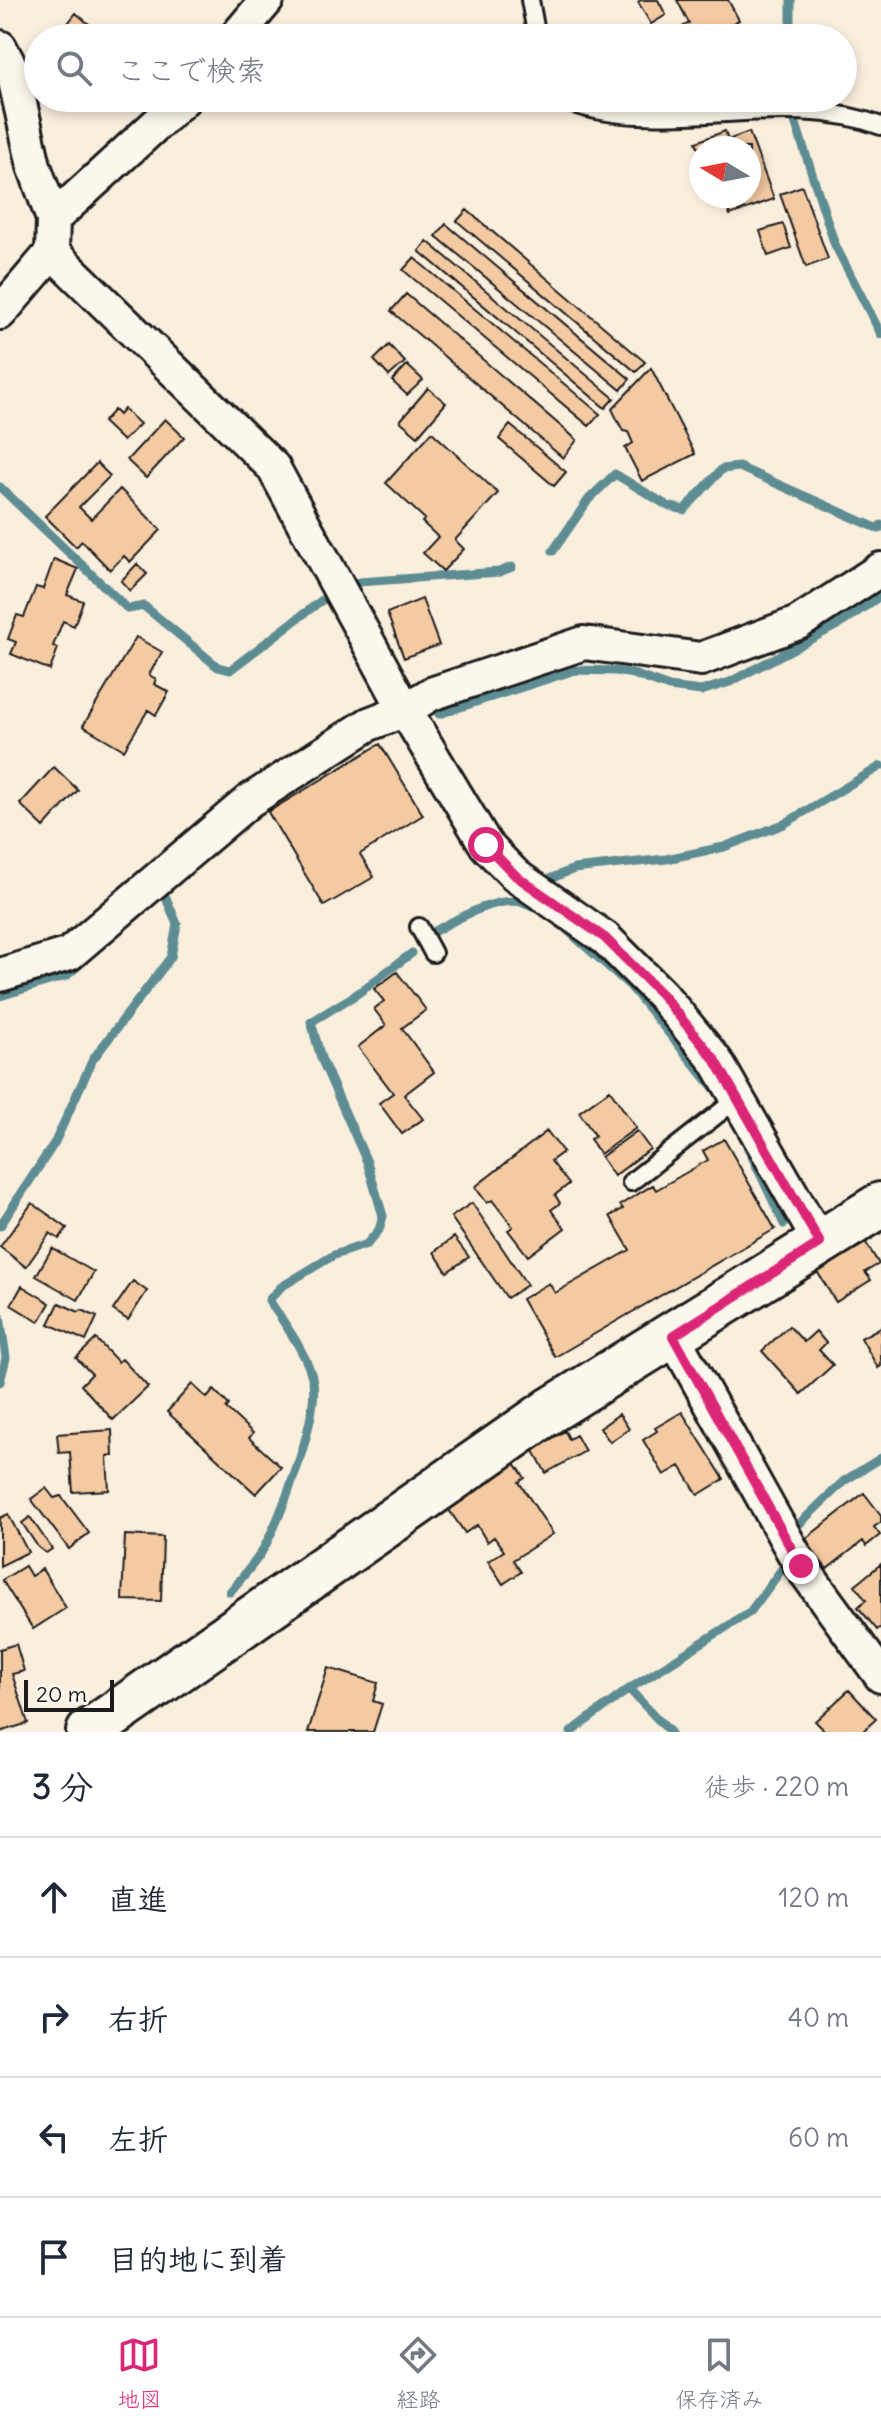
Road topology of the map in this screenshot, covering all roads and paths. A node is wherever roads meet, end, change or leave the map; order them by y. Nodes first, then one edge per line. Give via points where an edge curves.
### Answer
1 (267, 0) edge
2 (530, 0) edge
3 (247, 24) edge
4 (534, 24) edge
5 (0, 47) edge
6 (170, 112) edge
7 (597, 112) edge
8 (764, 112) edge
9 (818, 112) edge
10 (881, 126) edge
11 (53, 219) junction
12 (52, 252) junction
13 (0, 313) edge
14 (881, 569) edge
15 (405, 710) junction
16 (419, 927) dead end
17 (433, 953) dead end
18 (0, 975) edge
19 (737, 1099) junction
20 (631, 1182) dead end
21 (881, 1205) edge
22 (820, 1243) junction
23 (673, 1336) junction
24 (876, 1661) edge
25 (89, 1732) edge

1 - 3 street
2 - 4 lane
5 - 11 street via 13,72 34,166
6 - 11 street
7 - 8 lane
9 - 10 lane
11 - 12 street
12 - 13 street
12 - 15 street via 273,467
14 - 15 street via 798,623 701,659 584,643 431,694
15 - 18 street via 369,724 249,801 69,954
15 - 19 street via 486,845 516,876 605,938 662,995 716,1061
16 - 17 lane
19 - 20 lane
19 - 22 street
21 - 22 street
22 - 23 street
23 - 24 street via 801,1566
23 - 25 street via 551,1410

